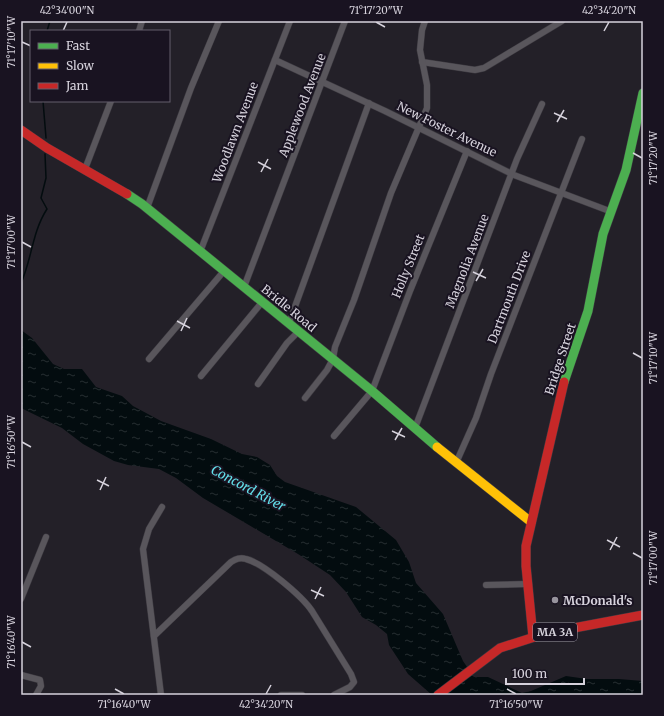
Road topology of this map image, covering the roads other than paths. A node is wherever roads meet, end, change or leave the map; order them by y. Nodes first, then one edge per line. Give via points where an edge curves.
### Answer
1 (219, 21) edge
2 (290, 21) edge
3 (345, 21) edge
4 (425, 21) edge
5 (562, 21) edge
6 (275, 60) junction
7 (422, 62) junction
8 (323, 82) junction
9 (643, 92) edge
10 (111, 102) edge
11 (369, 103) junction
12 (542, 104) dead end
13 (419, 127) junction
14 (21, 130) edge
15 (582, 139) dead end
16 (467, 152) junction
17 (85, 169) junction
18 (512, 174) junction
19 (560, 192) junction
20 (147, 208) junction
21 (612, 212) junction
22 (200, 252) junction
23 (224, 271) junction
24 (244, 287) junction
25 (263, 301) junction
26 (289, 323) junction
27 (299, 331) junction
28 (149, 359) dead end
29 (333, 359) junction
30 (201, 376) dead end
31 (258, 384) dead end
32 (372, 390) junction
33 (305, 398) dead end
34 (414, 428) junction
35 (334, 436) dead end
36 (456, 463) junction
37 (162, 507) dead end
38 (531, 522) junction
39 (46, 537) dead end
40 (527, 584) junction
41 (486, 586) dead end
42 (21, 598) edge
43 (643, 615) edge
44 (154, 636) junction
45 (533, 637) junction
46 (21, 675) edge
47 (36, 695) edge
48 (161, 695) edge
49 (281, 695) edge
50 (302, 695) edge
51 (334, 695) edge
52 (438, 695) edge

1 - 20 street via 191,88
2 - 6 street, Woodlawn Avenue
3 - 8 street, Applewood Avenue
4 - 7 street via 421,40
5 - 7 street via 491,66 475,70
6 - 8 street, New Foster Avenue
6 - 22 street, Woodlawn Avenue
7 - 13 street via 428,97 427,108
8 - 11 street, New Foster Avenue
8 - 24 street, Applewood Avenue
9 - 21 main road, Bridge Street via 627,167
10 - 17 street
11 - 13 street, New Foster Avenue
11 - 26 street
12 - 18 street, Magnolia Avenue
13 - 16 street, New Foster Avenue
13 - 29 street via 391,193 354,300 335,346
14 - 17 main road, Bridle Road
15 - 19 street, Dartmouth Drive
16 - 18 street, New Foster Avenue
16 - 32 street, Holly Street
17 - 20 main road, Bridle Road
18 - 19 street, New Foster Avenue
18 - 34 street, Magnolia Avenue
19 - 21 street, New Foster Avenue
19 - 36 street, Dartmouth Drive via 476,418
20 - 22 main road, Bridle Road
21 - 38 main road, Bridge Street via 603,234 588,311 563,385
22 - 23 main road, Bridle Road
23 - 24 main road, Bridle Road
23 - 28 street
24 - 25 main road, Bridle Road
25 - 26 main road, Bridle Road
25 - 30 street
26 - 27 main road, Bridle Road
27 - 29 main road, Bridle Road
27 - 31 street
29 - 32 main road, Bridle Road
29 - 33 street
32 - 34 main road, Bridle Road
32 - 35 street, Holly Street
34 - 36 main road, Bridle Road
36 - 38 main road, Bridle Road
37 - 44 street via 149,529 143,549
38 - 40 main road, Bridge Street via 526,546
39 - 42 street
40 - 41 street
40 - 45 main road, Bridge Street
43 - 45 main road, MA 3A
44 - 48 street
44 - 51 street via 231,562 241,558 253,562 287,585 306,602 354,682 350,687
45 - 52 main road, MA 3A via 500,648
46 - 47 street via 40,680 41,686
49 - 50 street

